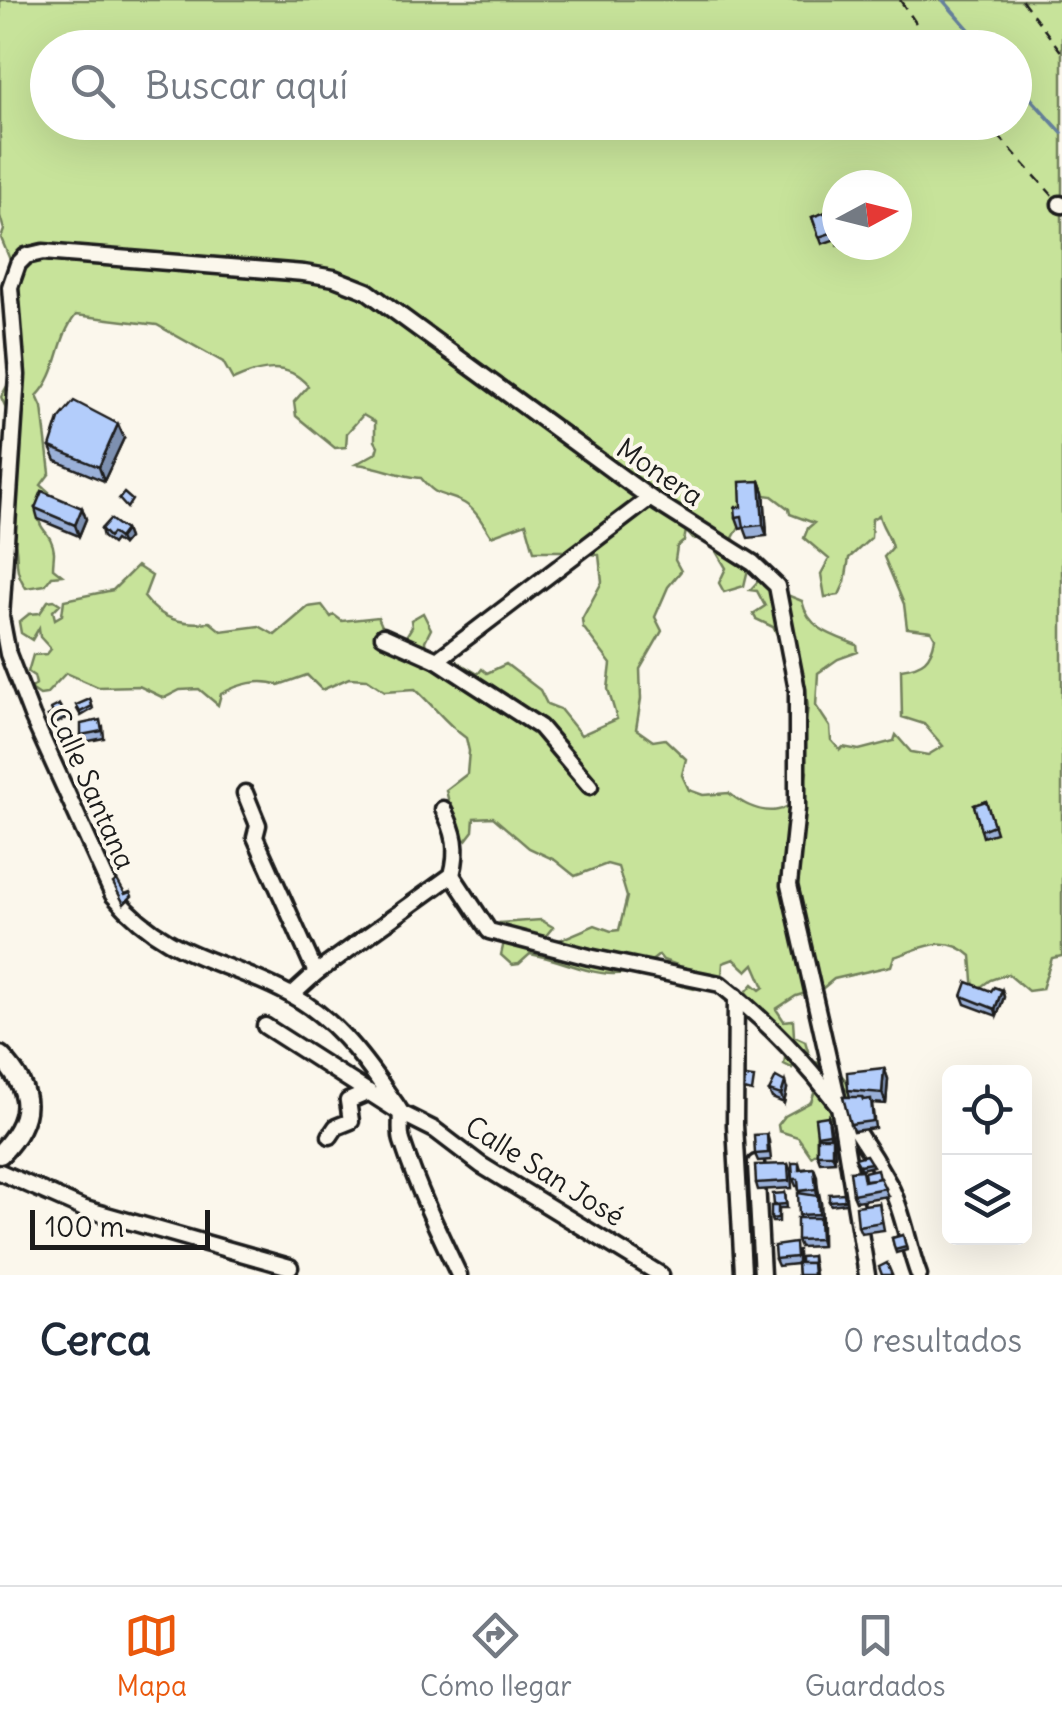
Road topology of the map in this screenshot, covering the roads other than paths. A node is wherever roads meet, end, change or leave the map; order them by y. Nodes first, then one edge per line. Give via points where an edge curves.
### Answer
1 (26, 256) joint
2 (650, 498) junction
3 (1, 617) edge
4 (383, 636) dead end
5 (437, 660) junction
6 (590, 786) dead end
7 (245, 793) dead end
8 (443, 808) dead end
9 (452, 875) junction
10 (316, 973) junction
11 (292, 995) junction
12 (736, 996) junction
13 (266, 1026) dead end
14 (0, 1056) edge
15 (368, 1092) junction
16 (839, 1106) junction
17 (401, 1113) junction
18 (330, 1136) dead end
19 (0, 1154) edge
20 (756, 1164) edge
21 (0, 1172) edge
22 (290, 1267) dead end
23 (743, 1272) dead end
24 (459, 1275) edge
25 (661, 1275) edge
26 (762, 1275) edge
27 (866, 1275) edge
28 (920, 1275) edge

1 - 2 street, Monera via 43,252 334,278 367,291
1 - 3 street, Calle Santana via 10,288 17,375
2 - 5 street
2 - 16 street, Monera via 753,563 777,586 797,690 789,885
3 - 11 street, Calle Santana via 32,716 113,895 153,935
4 - 5 street
5 - 6 street via 540,727
7 - 10 street via 258,825 256,838
8 - 9 street via 455,832
9 - 10 street
9 - 12 street via 489,930 720,984
10 - 11 street
11 - 17 street, Calle Santana via 330,1021
12 - 16 street
12 - 23 street
13 - 15 street, Calle San José
14 - 19 street via 20,1080 26,1100 22,1126
15 - 17 street, Calle San José
15 - 18 street via 348,1101 350,1123
16 - 27 street, Monera
16 - 28 street via 892,1190
17 - 24 street, Calle Santana via 402,1140
17 - 25 street, Calle San José
20 - 26 street
21 - 22 street via 82,1208

